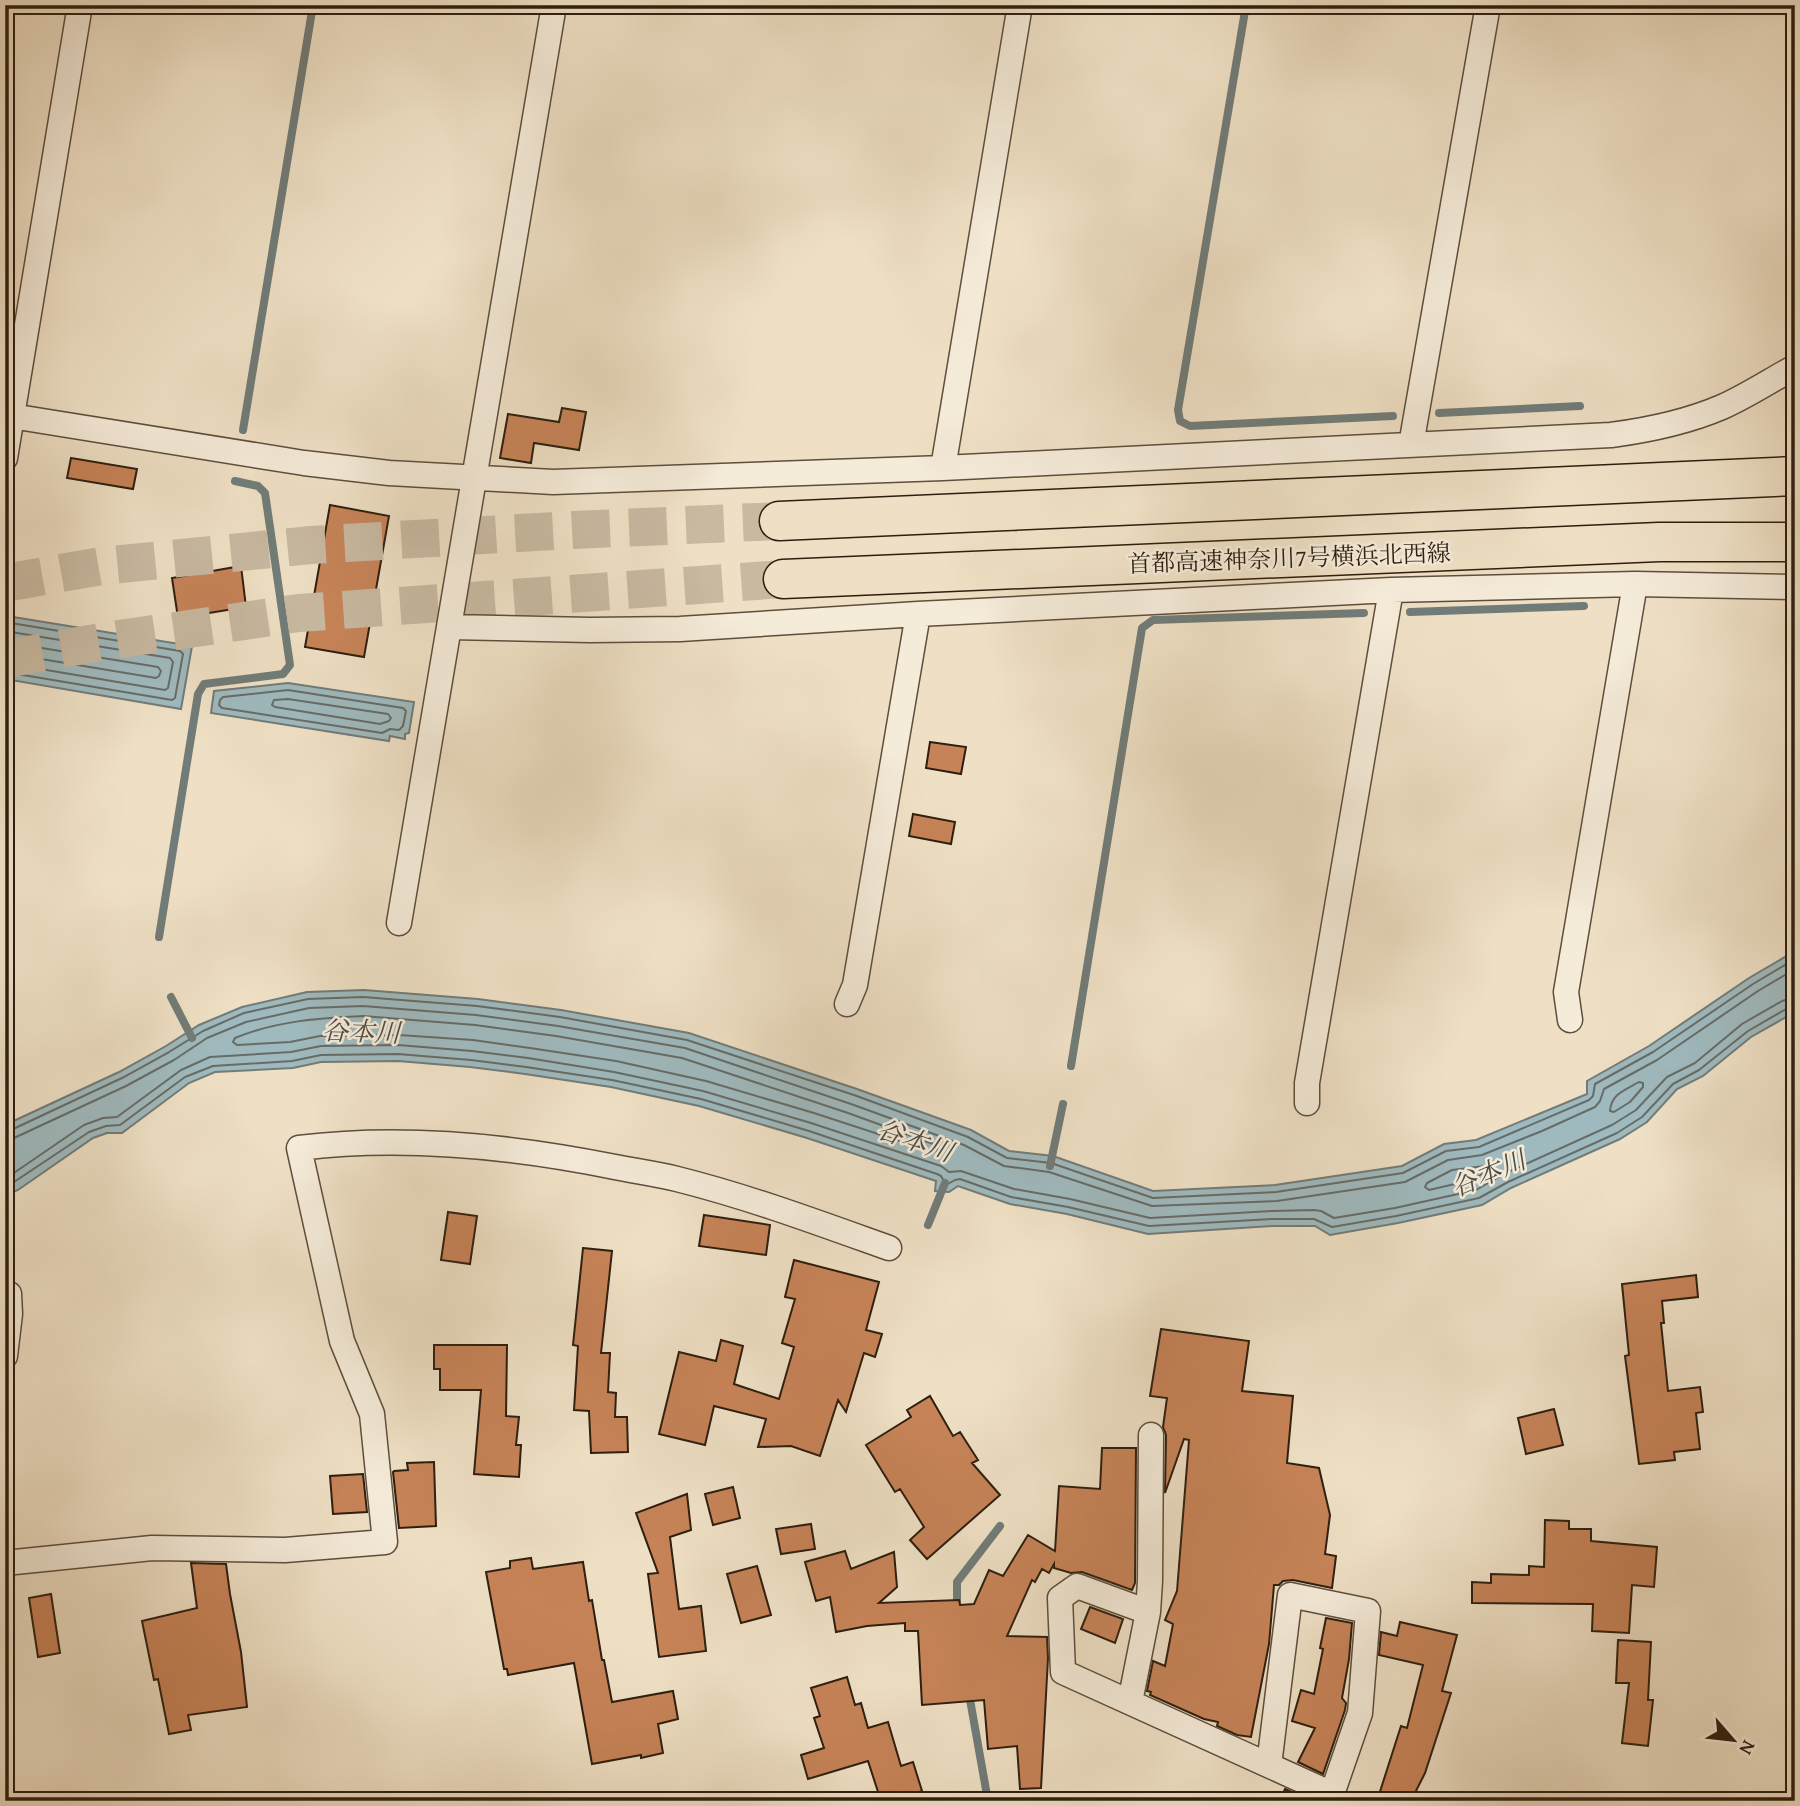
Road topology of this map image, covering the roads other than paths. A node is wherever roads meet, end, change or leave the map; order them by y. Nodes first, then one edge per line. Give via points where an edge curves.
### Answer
1 (80, 5) edge
2 (554, 5) edge
3 (1020, 5) edge
4 (1488, 5) edge
5 (1795, 367) edge
6 (9, 416) edge
7 (1411, 445) junction
8 (5, 458) edge
9 (943, 468) junction
10 (1795, 476) edge
11 (475, 478) junction
12 (1655, 483) junction
13 (1795, 492) edge
14 (779, 522) tunnel mouth
15 (1795, 542) edge
16 (783, 579) tunnel mouth
17 (1635, 584) junction
18 (1795, 587) edge
19 (1391, 590) junction
20 (918, 614) junction
21 (450, 627) junction
22 (399, 923) dead end
23 (847, 1004) dead end
24 (1570, 1020) dead end
25 (1307, 1103) dead end
26 (889, 1248) dead end
27 (5, 1295) edge
28 (5, 1356) edge
29 (1151, 1435) dead end
30 (5, 1563) edge
31 (1148, 1612) junction
32 (1130, 1702) junction
33 (1269, 1765) junction
34 (1329, 1797) edge

1 - 6 street
2 - 11 street
3 - 9 street
4 - 7 street
5 - 7 street via 1724,406 1650,430
6 - 8 street
6 - 11 street via 303,463
7 - 9 street
9 - 11 street via 554,482
10 - 12 highway
11 - 21 street
12 - 13 highway
12 - 14 highway
15 - 16 highway, 首都高速神奈川7号横浜北西線 via 1659,542
17 - 18 street
17 - 19 street
17 - 24 street via 1566,992
19 - 20 street
19 - 25 street
20 - 21 street via 680,628
20 - 23 street via 855,985
21 - 22 street
26 - 30 street via 677,1179 582,1160 435,1142 299,1148 342,1341 372,1415 385,1542 285,1550 152,1548
27 - 28 street via 9,1294 10,1314
29 - 31 street
31 - 32 street
31 - 32 street via 1077,1586 1060,1598 1063,1672
32 - 33 street
33 - 34 street
33 - 34 street via 1290,1595 1368,1611 1360,1713

